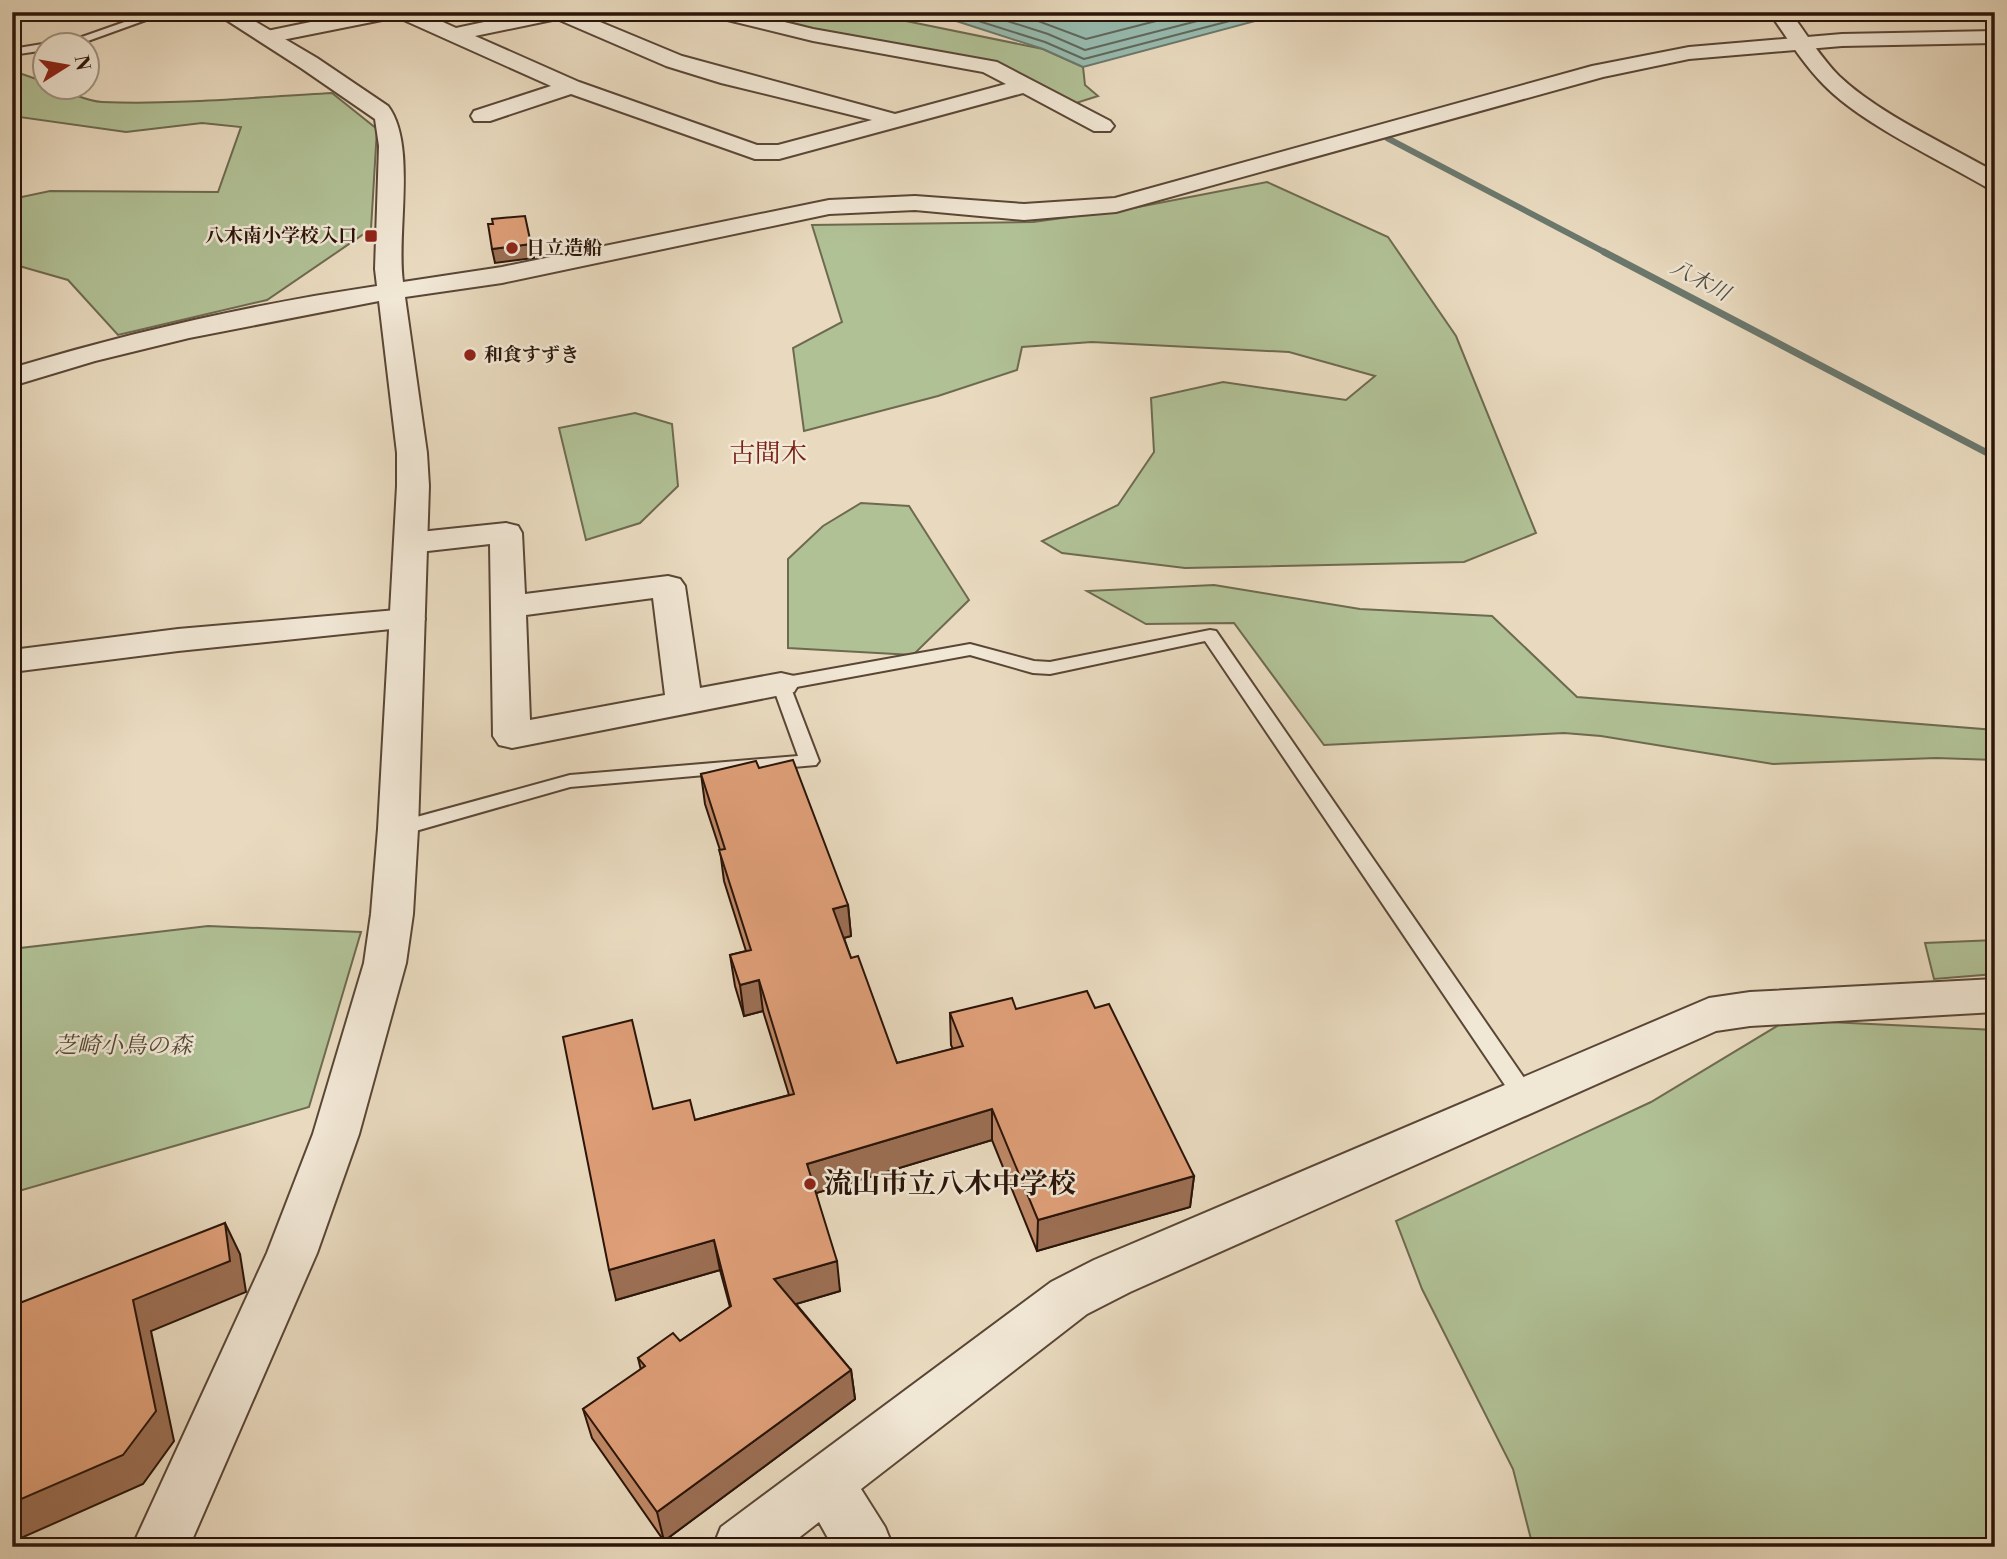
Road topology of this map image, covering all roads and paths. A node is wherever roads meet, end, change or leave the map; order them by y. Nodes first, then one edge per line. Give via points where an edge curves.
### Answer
1 (163, 12) edge
2 (224, 12) edge
3 (391, 12) edge
4 (403, 12) edge
5 (560, 12) edge
6 (718, 12) edge
7 (1779, 12) edge
8 (102, 35) edge
9 (453, 35) junction
10 (267, 37) junction
11 (1995, 37) edge
12 (1804, 43) junction
13 (32, 49) edge
14 (12, 52) edge
15 (1026, 86) junction
16 (571, 87) junction
17 (482, 116) dead end
18 (892, 121) junction
19 (1102, 126) dead end
20 (1995, 182) edge
21 (391, 290) junction
22 (12, 376) edge
23 (410, 543) junction
24 (508, 607) junction
25 (408, 620) junction
26 (12, 661) edge
27 (781, 684) junction
28 (684, 703) junction
29 (398, 829) junction
30 (1995, 995) edge
31 (1523, 1094) junction
32 (826, 1482) junction
33 (160, 1547) edge
34 (741, 1547) edge
35 (865, 1547) edge

1 - 8 lane
2 - 10 street
3 - 10 street
4 - 9 street
5 - 9 street
5 - 18 street via 674,61
6 - 15 street via 989,67
7 - 12 street
9 - 16 street
10 - 21 street via 386,119 391,146 387,232
11 - 12 street
12 - 20 street via 1847,94
12 - 21 street via 1689,53 1611,69 1116,205 1024,212 915,203 829,207 502,275
13 - 14 lane
15 - 18 street
15 - 19 street
16 - 17 street
16 - 18 street via 755,152 779,152
21 - 22 street via 137,342
21 - 23 street via 412,453
23 - 24 street via 506,533
23 - 25 street
24 - 28 street via 668,586
24 - 28 street via 512,736
25 - 26 street via 178,640
25 - 29 street
27 - 28 street
27 - 29 lane via 808,761 570,781
27 - 31 lane via 970,649 1050,668 1210,635
29 - 33 street via 385,963 337,1134 292,1254
30 - 31 street via 1709,1015
31 - 32 street via 1069,1298
32 - 34 street
32 - 35 street

